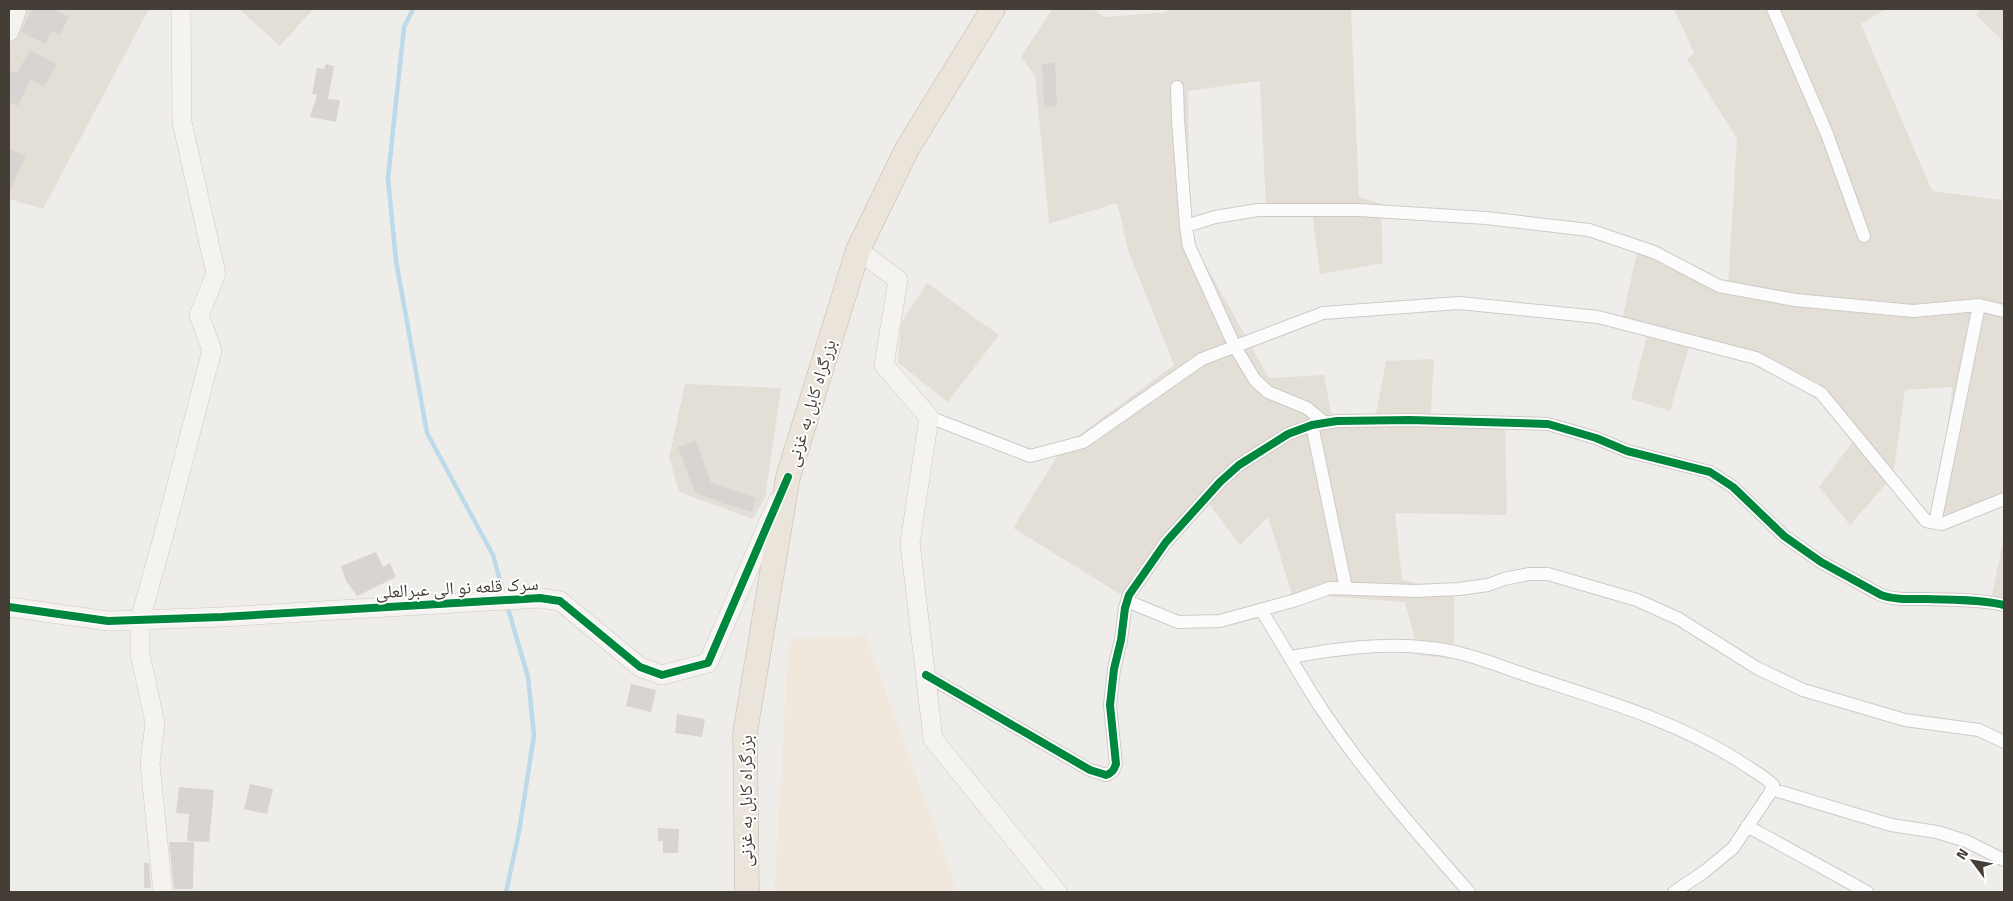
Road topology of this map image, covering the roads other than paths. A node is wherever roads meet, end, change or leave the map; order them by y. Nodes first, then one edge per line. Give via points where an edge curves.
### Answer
1 (18, 9) edge
2 (181, 9) edge
3 (993, 9) edge
4 (1773, 9) edge
5 (9, 32) edge
6 (1177, 87) dead end
7 (1186, 226) junction
8 (1864, 236) dead end
9 (858, 250) junction
10 (1980, 305) junction
11 (2004, 311) edge
12 (1235, 346) junction
13 (929, 417) junction
14 (1325, 423) junction
15 (1312, 425) junction
16 (788, 477) junction
17 (2004, 499) edge
18 (1935, 522) junction
19 (1346, 588) junction
20 (1127, 601) junction
21 (2004, 605) edge
22 (9, 607) edge
23 (1261, 610) junction
24 (140, 620) junction
25 (1290, 657) junction
26 (926, 674) junction
27 (2004, 742) edge
28 (1771, 789) junction
29 (1747, 826) junction
30 (2004, 860) edge
31 (163, 892) edge
32 (746, 892) edge
33 (1056, 892) edge
34 (1469, 892) edge
35 (1674, 892) edge
36 (1867, 892) edge

1 - 5 street
2 - 24 street via 182,122 216,274 199,315 212,350
3 - 9 highway, بزرگراه کابل به غزنی via 907,149
4 - 8 street via 1827,134
6 - 7 street
7 - 10 street via 1258,210 1358,210 1486,218 1589,230 1654,252 1719,286 1795,300 1913,311
7 - 12 street via 1190,246
9 - 13 street via 898,280 884,365
9 - 16 highway, بزرگراه کابل به غزنی
10 - 11 street
10 - 18 street
12 - 13 street via 1202,359 1083,442 1030,456
12 - 14 street via 1261,388 1307,408
12 - 18 street via 1323,313 1459,303 1598,317 1756,358 1821,393 1926,521
13 - 26 street via 910,543
14 - 15 street
14 - 21 street via 1410,420 1548,424 1627,451 1710,472 1728,483 1784,536 1821,562 1880,595 1891,599
15 - 19 street
15 - 20 street via 1288,434 1220,482 1166,542
16 - 24 street, سرک قلعه نو الی عبرالعلی via 708,663 662,675 640,667 560,601 540,598
16 - 32 highway, بزرگراه کابل به غزنی via 745,734
17 - 18 street via 1942,524
19 - 23 street via 1330,588
19 - 27 street via 1460,589 1512,577 1548,574 1637,600 1679,619 1757,668 1803,690 1904,720 1979,730
20 - 23 street via 1178,622 1220,621
20 - 26 street via 1110,705 1116,764 1106,775 1090,770
22 - 24 street, سرک قلعه نو الی عبرالعلی via 108,621
23 - 25 street
24 - 31 street via 140,654 155,723 150,764
25 - 28 street via 1389,645 1431,648 1468,656 1664,723 1717,747 1768,781 1773,785
25 - 34 street via 1323,711 1359,760
26 - 33 street via 933,739
28 - 29 street
28 - 30 street via 1892,825 1937,832 1966,841
29 - 35 street via 1733,848
29 - 36 street

